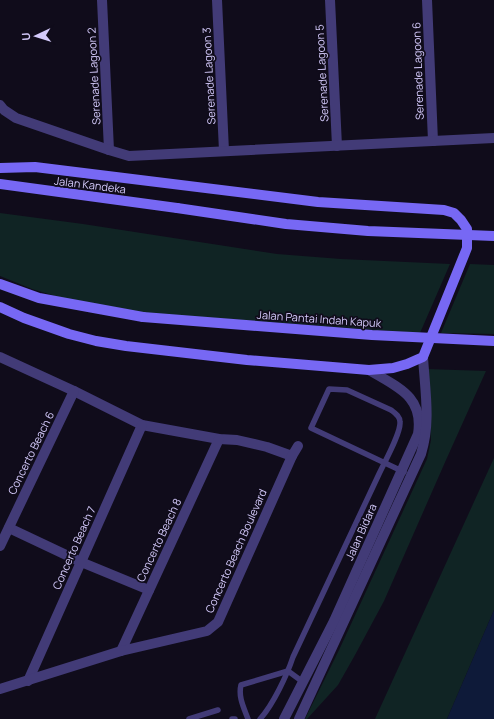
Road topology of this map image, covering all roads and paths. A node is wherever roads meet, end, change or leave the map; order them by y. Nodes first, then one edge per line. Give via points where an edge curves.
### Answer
1 (102, 0) edge
2 (217, 0) edge
3 (330, 0) edge
4 (427, 0) edge
5 (2, 108) edge
6 (494, 138) edge
7 (433, 141) junction
8 (337, 146) junction
9 (109, 150) junction
10 (224, 151) junction
11 (0, 168) edge
12 (0, 184) edge
13 (494, 236) edge
14 (0, 284) edge
15 (0, 307) edge
16 (494, 341) edge
17 (0, 357) edge
18 (423, 357) junction
19 (369, 370) junction
20 (74, 391) junction
21 (425, 402) junction
22 (419, 414) junction
23 (142, 425) junction
24 (219, 439) junction
25 (298, 446) dead end
26 (292, 456) junction
27 (384, 462) junction
28 (407, 473) junction
29 (9, 528) junction
30 (0, 546) edge
31 (81, 562) junction
32 (149, 590) junction
33 (121, 650) junction
34 (288, 671) junction
35 (28, 681) junction
36 (302, 682) junction
37 (0, 689) edge
38 (218, 710) dead end
39 (189, 719) edge
40 (232, 719) edge
41 (235, 719) edge
42 (248, 719) edge
43 (260, 719) edge
44 (284, 719) edge
45 (299, 719) edge

1 - 9 street, Serenade Lagoon 2
2 - 10 street, Serenade Lagoon 3
3 - 8 street, Serenade Lagoon 5
4 - 7 street, Serenade Lagoon 6
5 - 9 street via 16,118
6 - 7 street
7 - 8 street
8 - 10 street
9 - 10 street via 129,156
11 - 18 main road via 35,167 318,202 434,208 454,213 466,229 467,248
12 - 13 main road, Jalan Kandeka, bridge via 294,224
14 - 16 main road, Jalan Pantai Indah Kapuk, bridge via 39,298 143,317 372,335
15 - 19 main road via 61,332 96,341 247,360
17 - 20 street
18 - 19 main road via 393,368
18 - 21 street, Jalan Bidara
19 - 22 street via 408,395
20 - 23 street
20 - 29 street, Concerto Beach 6
21 - 22 street
21 - 28 street, Jalan Bidara via 426,434 421,454
22 - 28 street, Jalan Bidara via 418,434
23 - 24 street
23 - 31 street, Concerto Beach 7
24 - 26 street via 237,440
24 - 32 street, Concerto Beach 8
25 - 26 street, Concerto Beach Boulevard
26 - 33 street, Concerto Beach Boulevard via 218,622 207,631
27 - 27 lane via 399,429 400,420 397,414 347,390 329,389 311,428
27 - 28 lane
27 - 34 lane
28 - 36 street, Jalan Bidara
28 - 45 street, Jalan Bidara
29 - 30 street, Concerto Beach 6
29 - 31 street
31 - 32 street
31 - 35 street, Concerto Beach 7
32 - 33 street, Concerto Beach 8
33 - 35 street, Concerto Beach Boulevard
34 - 36 lane
34 - 42 lane via 241,685 240,696
34 - 43 lane via 266,713
35 - 37 street, Concerto Beach Boulevard
36 - 44 street, Jalan Bidara
38 - 39 lane
40 - 41 lane

